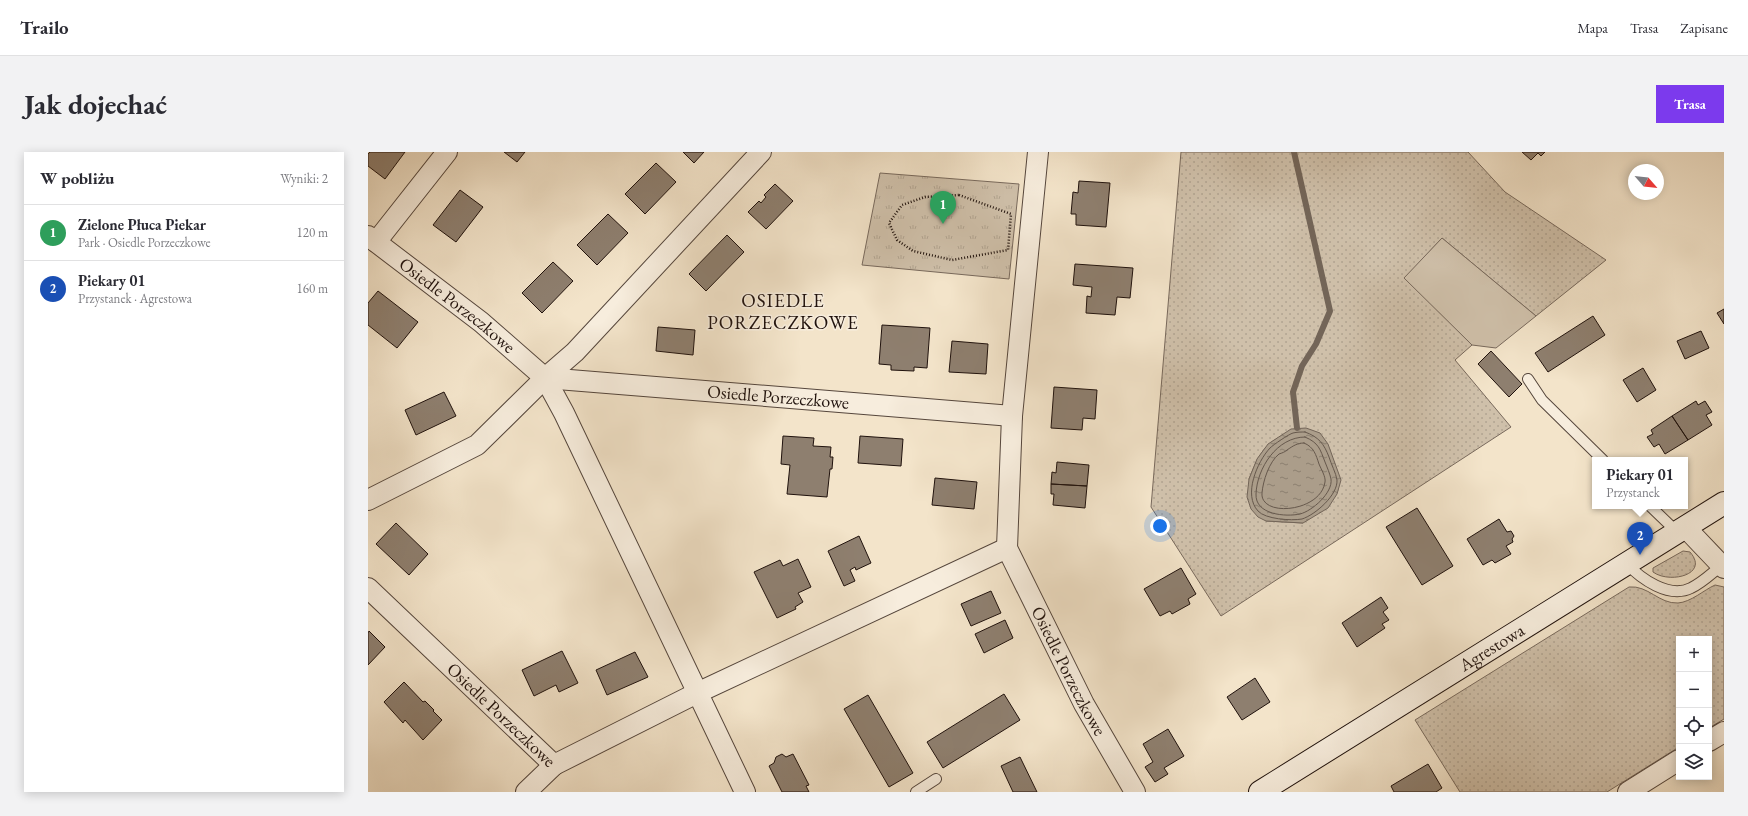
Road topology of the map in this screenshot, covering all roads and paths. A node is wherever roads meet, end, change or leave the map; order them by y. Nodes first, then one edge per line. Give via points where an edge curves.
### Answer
1 (447, 152) edge
2 (761, 152) edge
3 (1038, 152) edge
4 (1011, 214) joint
5 (372, 239) edge
6 (545, 378) junction
7 (1528, 379) dead end
8 (1012, 416) junction
9 (1600, 457) edge
10 (368, 500) edge
11 (1724, 503) edge
12 (1654, 509) edge
13 (1681, 529) junction
14 (1007, 548) junction
15 (1626, 563) junction
16 (1723, 567) edge
17 (368, 588) edge
18 (697, 693) junction
19 (1724, 732) edge
20 (1712, 739) edge
21 (1676, 762) edge
22 (554, 765) junction
23 (936, 779) dead end
24 (1271, 789) edge
25 (526, 792) edge
26 (745, 792) edge
27 (916, 792) edge
28 (1135, 792) edge
29 (1628, 792) edge

1 - 5 street
2 - 6 street via 575,352
3 - 8 street, Osiedle Porzeczkowe
4 - 4 path via 1008,250 952,260 913,251 896,240 890,223 902,205 925,197 960,195
5 - 6 street, Osiedle Porzeczkowe via 481,322
6 - 8 street, Osiedle Porzeczkowe
6 - 10 street via 477,445
6 - 18 street, Osiedle Porzeczkowe
7 - 9 lane via 1542,400
8 - 14 street, Osiedle Porzeczkowe
11 - 13 main road, Agrestowa
12 - 13 lane
13 - 15 main road, Agrestowa
13 - 16 street
14 - 18 street, Osiedle Porzeczkowe
14 - 28 street, Osiedle Porzeczkowe via 1084,704
15 - 16 lane via 1636,573 1665,590 1673,591 1692,588
15 - 24 main road, Agrestowa
17 - 22 street, Osiedle Porzeczkowe
18 - 22 street, Osiedle Porzeczkowe
18 - 26 street, Osiedle Porzeczkowe
19 - 20 street
21 - 29 street
22 - 25 street
23 - 27 lane

